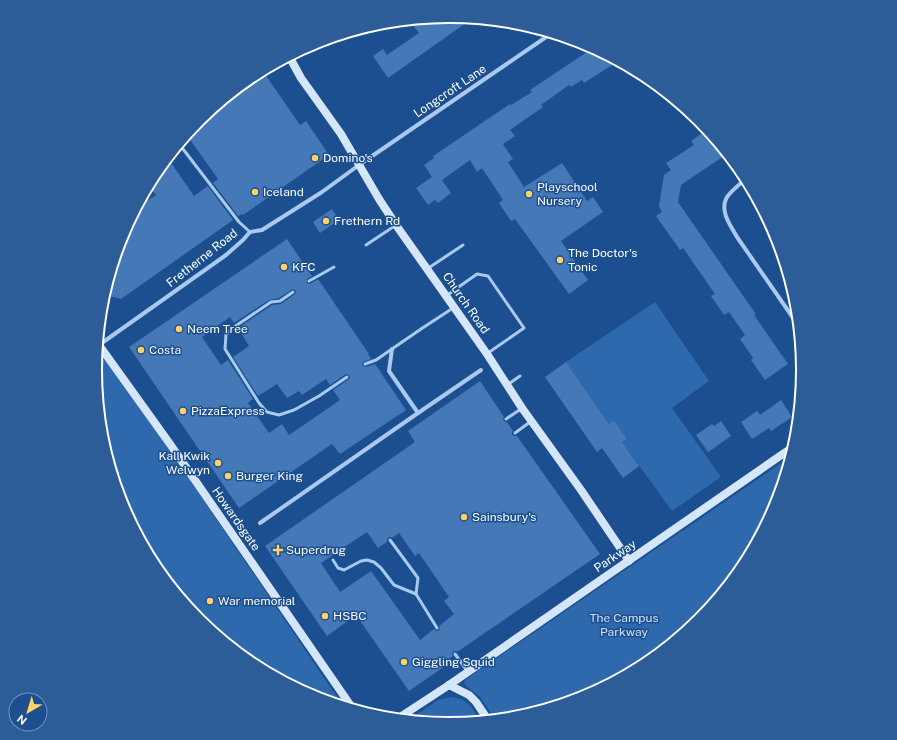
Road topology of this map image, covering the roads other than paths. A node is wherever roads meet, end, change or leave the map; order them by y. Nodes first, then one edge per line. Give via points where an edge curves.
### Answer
1 (546, 37) edge
2 (292, 61) edge
3 (183, 149) dead end
4 (359, 165) junction
5 (741, 184) edge
6 (396, 225) junction
7 (250, 232) junction
8 (366, 245) dead end
9 (463, 245) dead end
10 (334, 266) dead end
11 (427, 269) junction
12 (308, 281) dead end
13 (293, 292) dead end
14 (446, 296) junction
15 (454, 308) junction
16 (791, 315) edge
17 (102, 343) edge
18 (392, 349) junction
19 (102, 351) edge
20 (487, 354) junction
21 (365, 364) dead end
22 (481, 370) dead end
23 (520, 376) dead end
24 (347, 377) dead end
25 (507, 385) junction
26 (522, 408) junction
27 (418, 413) junction
28 (506, 419) dead end
29 (532, 421) junction
30 (515, 433) dead end
31 (786, 452) edge
32 (260, 523) dead end
33 (390, 540) dead end
34 (333, 560) dead end
35 (628, 561) junction
36 (416, 594) junction
37 (436, 628) dead end
38 (455, 654) dead end
39 (468, 672) junction
40 (449, 685) junction
41 (348, 702) edge
42 (404, 714) edge
43 (485, 715) edge

1 - 4 street, Longcroft Lane
2 - 4 street, Church Road
3 - 7 lane via 239,222
4 - 6 street, Church Road
4 - 7 street, Fretherne Road via 262,230
5 - 16 street via 726,198 724,210 737,237
6 - 8 lane
6 - 11 street, Church Road
7 - 17 street, Fretherne Road via 226,255
9 - 11 lane
10 - 12 lane
11 - 14 street, Church Road
13 - 24 lane via 280,301 271,302 226,334 225,349 259,404 267,412 279,415 294,410
14 - 15 street, Church Road
14 - 20 lane via 477,274 488,276 524,328
15 - 18 lane
15 - 20 street, Church Road
18 - 21 lane
18 - 27 street via 389,371
19 - 41 street, Howardsgate via 170,444
20 - 25 street, Church Road
22 - 27 street
23 - 25 lane
25 - 26 street, Church Road
26 - 28 lane
26 - 29 street, Church Road
27 - 32 street
29 - 30 lane
29 - 35 street, Church Road
31 - 35 street, Parkway
33 - 36 lane via 418,578
34 - 36 lane via 338,568 344,570 361,561 374,562 394,585
35 - 39 street, Parkway
36 - 37 lane
38 - 39 lane
39 - 40 street, Parkway
40 - 42 street, Parkway
40 - 43 street via 469,695

